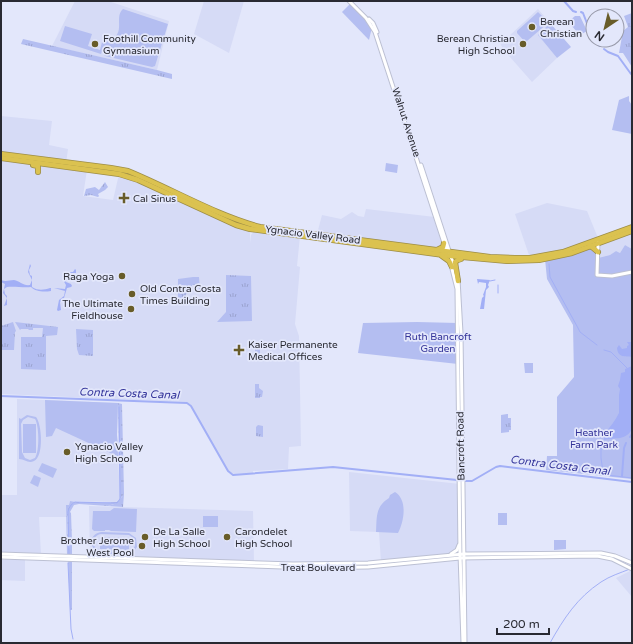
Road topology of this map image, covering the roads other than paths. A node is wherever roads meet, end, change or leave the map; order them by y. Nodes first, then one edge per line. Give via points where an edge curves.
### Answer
1 (351, 1) edge
2 (1, 154) edge
3 (1, 158) edge
4 (24, 161) junction
5 (44, 164) junction
6 (632, 227) edge
7 (632, 231) edge
8 (598, 242) junction
9 (445, 243) junction
10 (590, 246) junction
11 (437, 250) junction
12 (455, 252) junction
13 (562, 252) junction
14 (598, 252) junction
15 (432, 254) junction
16 (449, 254) junction
17 (553, 258) junction
18 (473, 259) junction
19 (452, 267) junction
20 (632, 272) edge
21 (458, 281) junction
22 (459, 465) junction
23 (463, 471) junction
24 (460, 542) junction
25 (464, 546) junction
26 (1, 554) edge
27 (473, 554) junction
28 (448, 556) junction
29 (462, 556) junction
30 (1, 557) edge
31 (632, 563) edge
32 (631, 568) edge
33 (464, 643) edge

1 - 9 main road, Walnut Avenue via 375,32
2 - 11 highway, Ygnacio Valley Road via 128,171 225,215 260,227
3 - 4 highway, Ygnacio Valley Road
4 - 5 highway, Ygnacio Valley Road
4 - 5 highway via 37,166 38,172
5 - 15 highway, Ygnacio Valley Road via 128,176 250,229
6 - 8 highway, Ygnacio Valley Road
7 - 8 highway, Ygnacio Valley Road
8 - 10 highway, Ygnacio Valley Road
8 - 13 highway, Ygnacio Valley Road
8 - 14 main road
9 - 11 highway
9 - 12 main road
9 - 16 main road, Walnut Avenue
10 - 14 highway
10 - 17 highway, Ygnacio Valley Road
11 - 16 highway, Ygnacio Valley Road
12 - 13 highway, Ygnacio Valley Road via 490,257 530,258
12 - 16 highway, Ygnacio Valley Road
13 - 17 highway
14 - 20 main road via 597,275 612,276
15 - 16 highway, Ygnacio Valley Road
15 - 19 highway via 445,258
16 - 18 highway, Ygnacio Valley Road
16 - 19 main road, Bancroft Road
16 - 21 main road, Bancroft Road
17 - 18 highway, Ygnacio Valley Road via 525,261
18 - 21 highway via 460,259 456,262
19 - 22 main road, Bancroft Road via 457,289
21 - 23 main road, Bancroft Road
22 - 23 main road
22 - 24 main road, Bancroft Road
23 - 25 main road, Bancroft Road
24 - 28 main road via 457,550
24 - 29 main road, Bancroft Road
25 - 27 main road
25 - 29 main road, Bancroft Road
26 - 28 main road, Treat Boulevard via 293,564 368,563
27 - 29 main road, Treat Boulevard
27 - 31 main road, Treat Boulevard via 601,552
28 - 29 main road, Treat Boulevard
29 - 30 main road, Treat Boulevard via 366,567 310,568
29 - 32 main road, Treat Boulevard via 597,556 612,559
29 - 33 main road, Bancroft Road

